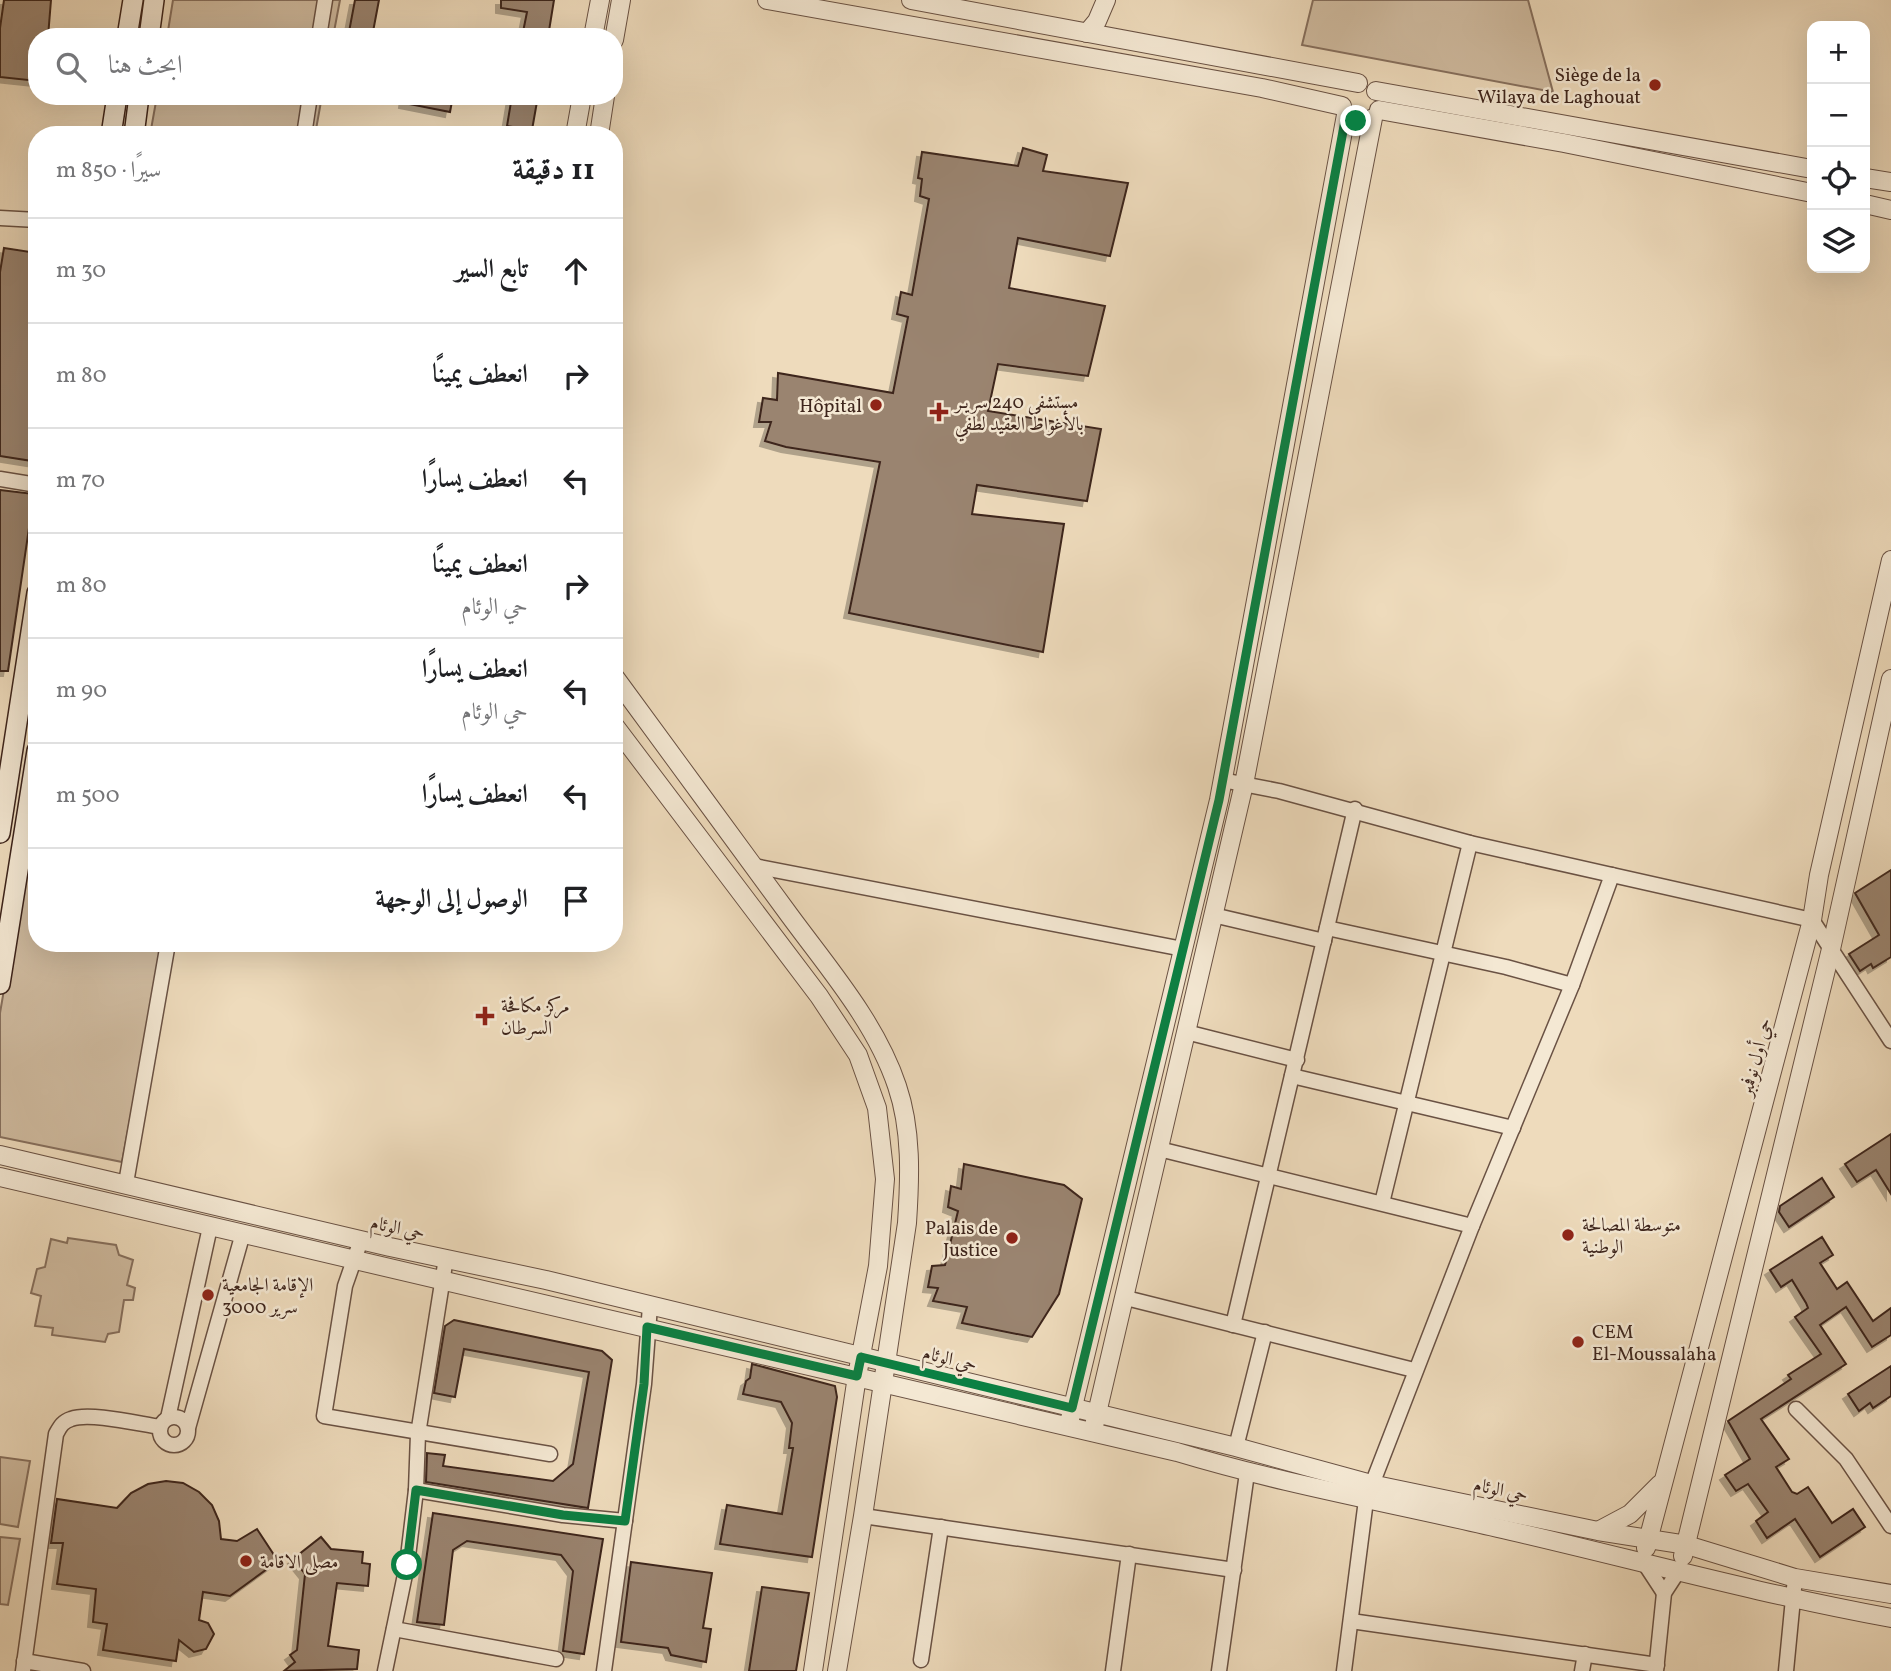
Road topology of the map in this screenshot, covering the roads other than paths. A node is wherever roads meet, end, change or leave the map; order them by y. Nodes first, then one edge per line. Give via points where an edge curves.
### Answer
1 (133, 0) edge
2 (154, 0) edge
3 (325, 0) edge
4 (600, 0) edge
5 (621, 0) edge
6 (767, 0) edge
7 (911, 0) edge
8 (1106, 0) edge
9 (128, 28) edge
10 (150, 28) edge
11 (320, 28) edge
12 (595, 28) edge
13 (616, 28) edge
14 (1087, 33) junction
15 (1111, 38) junction
16 (1358, 83) junction
17 (1376, 91) junction
18 (116, 105) edge
19 (138, 105) edge
20 (309, 105) edge
21 (580, 105) edge
22 (604, 105) edge
23 (1344, 110) junction
24 (1376, 114) junction
25 (112, 126) edge
26 (135, 126) edge
27 (305, 126) edge
28 (577, 126) edge
29 (600, 126) edge
30 (1807, 168) edge
31 (1870, 179) edge
32 (1891, 182) edge
33 (1807, 192) edge
34 (1870, 205) edge
35 (1891, 210) edge
36 (0, 218) edge
37 (28, 220) edge
38 (0, 479) edge
39 (28, 484) edge
40 (1891, 560) edge
41 (28, 651) edge
42 (1891, 680) edge
43 (623, 688) edge
44 (623, 737) edge
45 (1222, 780) junction
46 (1244, 784) junction
47 (28, 808) edge
48 (1354, 809) junction
49 (0, 833) edge
50 (1470, 843) junction
51 (754, 866) junction
52 (1612, 875) junction
53 (1213, 915) junction
54 (1812, 920) junction
55 (1326, 934) junction
56 (1183, 949) junction
57 (1831, 949) junction
58 (165, 952) edge
59 (1442, 952) junction
60 (0, 984) edge
61 (1572, 985) junction
62 (1186, 1032) junction
63 (1891, 1041) edge
64 (1297, 1060) junction
65 (1292, 1076) junction
66 (1405, 1100) junction
67 (1513, 1128) junction
68 (1159, 1149) junction
69 (0, 1154) edge
70 (1266, 1175) junction
71 (0, 1177) edge
72 (126, 1183) junction
73 (1382, 1203) junction
74 (1472, 1226) junction
75 (210, 1227) junction
76 (243, 1233) junction
77 (362, 1240) junction
78 (446, 1258) junction
79 (355, 1259) junction
80 (442, 1280) junction
81 (1126, 1298) junction
82 (650, 1307) junction
83 (1233, 1325) junction
84 (647, 1327) junction
85 (1265, 1332) junction
86 (861, 1357) junction
87 (884, 1363) junction
88 (1414, 1370) junction
89 (857, 1376) junction
90 (881, 1383) junction
91 (1072, 1408) junction
92 (1796, 1409) dead end
93 (1096, 1415) junction
94 (164, 1422) junction
95 (1069, 1427) junction
96 (188, 1428) junction
97 (1093, 1433) junction
98 (418, 1434) junction
99 (1236, 1447) junction
100 (550, 1454) dead end
101 (1247, 1473) junction
102 (1666, 1475) junction
103 (416, 1490) junction
104 (1369, 1492) junction
105 (863, 1516) junction
106 (625, 1521) junction
107 (1891, 1526) edge
108 (941, 1527) junction
109 (1598, 1531) junction
110 (1649, 1539) junction
111 (1687, 1545) junction
112 (1129, 1554) junction
113 (1643, 1561) junction
114 (1234, 1570) junction
115 (1679, 1570) junction
116 (1795, 1578) junction
117 (1664, 1592) junction
118 (1891, 1594) edge
119 (1792, 1600) junction
120 (1891, 1618) edge
121 (1351, 1621) junction
122 (394, 1629) junction
123 (1585, 1654) junction
124 (556, 1659) dead end
125 (920, 1660) dead end
126 (24, 1666) edge
127 (1657, 1668) edge
128 (83, 1671) edge
129 (385, 1671) edge
130 (604, 1671) edge
131 (814, 1671) edge
132 (836, 1671) edge
133 (1112, 1671) edge
134 (1219, 1671) edge
135 (1344, 1671) edge
136 (1581, 1671) edge
137 (1786, 1671) edge

1 - 9 main road
2 - 10 main road
3 - 11 street
4 - 12 street
5 - 13 street
6 - 23 street via 1262,88
7 - 14 street
8 - 14 street
8 - 15 street
14 - 15 street
15 - 16 street
16 - 17 street
16 - 23 street via 1345,91
17 - 24 street
17 - 30 street
18 - 25 main road
19 - 26 main road
20 - 27 street
21 - 28 street
22 - 29 street
23 - 24 street via 1356,121
23 - 45 street
24 - 33 street via 1615,152
24 - 46 street
31 - 32 street
34 - 35 street
36 - 37 street
38 - 39 street
40 - 54 street, حي أول نوفمبر
41 - 49 main road
42 - 57 street
43 - 51 street
44 - 86 street via 820,996 858,1055 874,1095 883,1136 884,1213
45 - 46 street
45 - 56 street
46 - 48 street
46 - 53 street
47 - 60 main road
48 - 50 street
48 - 55 street
50 - 52 street
50 - 59 street
51 - 56 street
51 - 87 street via 880,1043 898,1088 910,1179
52 - 54 street
52 - 61 street
53 - 55 street
53 - 62 street
54 - 57 street
54 - 102 street, حي أول نوفمبر
55 - 59 street
55 - 64 street
56 - 91 street
57 - 63 street
57 - 111 street
58 - 72 street
59 - 61 street
59 - 66 street
61 - 67 street
62 - 64 street
62 - 68 street
64 - 65 street
65 - 66 street
65 - 70 street
66 - 67 street
66 - 73 street
67 - 74 street
68 - 70 street
68 - 81 street
69 - 72 street, حي الوئام
70 - 73 street
70 - 83 street
71 - 75 street, حي الوئام
72 - 77 street, حي الوئام
73 - 74 street
74 - 88 street
75 - 76 street, حي الوئام
75 - 94 street
76 - 79 street, حي الوئام
76 - 96 street
77 - 78 street, حي الوئام
77 - 79 street
78 - 80 street
78 - 82 street, حي الوئام
79 - 80 street, حي الوئام
79 - 98 street via 345,1286 324,1416
80 - 84 street, حي الوئام
80 - 98 street
81 - 83 street
81 - 93 street
82 - 84 street
82 - 86 street, حي الوئام
83 - 85 street
84 - 89 street, حي الوئام
84 - 106 street
85 - 88 street
85 - 99 street
86 - 87 street, حي الوئام
86 - 89 street
87 - 90 street
87 - 91 street, حي الوئام
88 - 104 street
89 - 90 street, حي الوئام
89 - 131 street
90 - 95 street, حي الوئام
90 - 105 street
91 - 93 street, حي الوئام
91 - 95 street
92 - 107 street via 1846,1459
93 - 97 street
93 - 99 street, حي الوئام
94 - 96 street via 181,1418
94 - 96 street via 163,1440 171,1445 184,1441
94 - 126 street via 86,1417 61,1424
95 - 97 street, حي الوئام
97 - 101 street, حي الوئام
98 - 100 street
98 - 103 street
99 - 104 street, حي الوئام
101 - 104 street, حي الوئام
101 - 114 street
102 - 109 street via 1630,1514
102 - 110 street, حي أول نوفمبر
103 - 106 street
103 - 122 street
104 - 109 street, حي الوئام
104 - 113 street, حي الوئام
104 - 121 street
105 - 108 street
105 - 132 street
106 - 130 street
108 - 112 street
108 - 125 street
109 - 110 street, حي الوئام
110 - 111 street, حي الوئام
110 - 113 street, حي أول نوفمبر
111 - 115 street
111 - 116 street, حي الوئام
112 - 114 street
112 - 133 street
113 - 115 street, حي الوئام
113 - 117 street
114 - 134 street
115 - 117 street
115 - 119 street, حي الوئام
116 - 118 street, حي الوئام
116 - 119 street
117 - 127 street
119 - 120 street, حي الوئام
119 - 137 street
121 - 123 street
121 - 135 street
122 - 124 street
122 - 129 street
123 - 127 street
123 - 136 street
126 - 128 street

